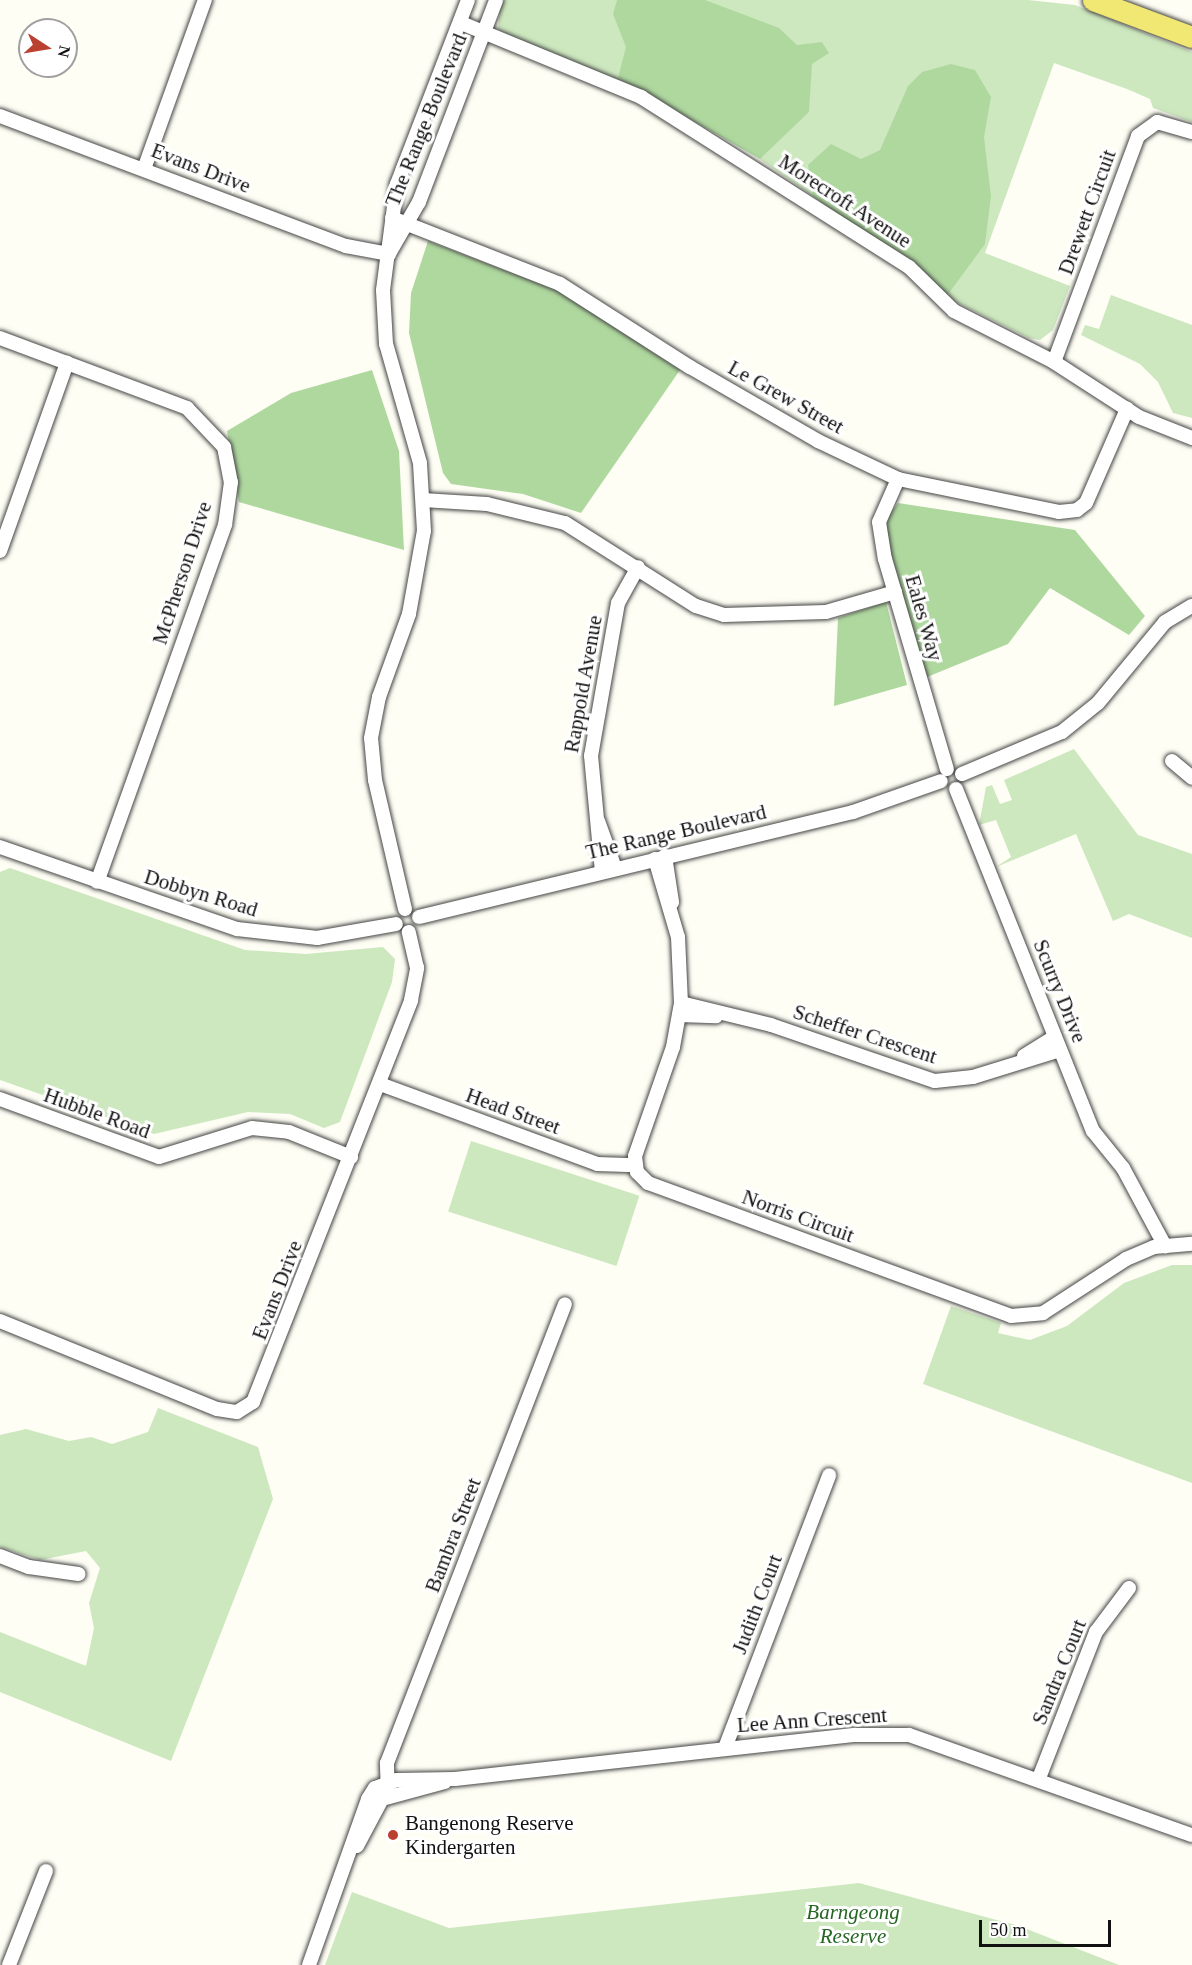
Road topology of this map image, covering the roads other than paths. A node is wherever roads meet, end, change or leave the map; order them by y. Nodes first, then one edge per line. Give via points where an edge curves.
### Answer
1 (205, 0) edge
2 (468, 0) edge
3 (496, 0) edge
4 (1094, 0) edge
5 (461, 23) junction
6 (484, 32) junction
7 (1192, 38) edge
8 (0, 116) edge
9 (1192, 132) edge
10 (144, 169) junction
11 (392, 218) junction
12 (407, 224) junction
13 (389, 254) junction
14 (0, 338) edge
15 (1054, 362) junction
16 (67, 363) junction
17 (1127, 410) junction
18 (1192, 438) edge
19 (898, 479) junction
20 (423, 500) junction
21 (0, 551) edge
22 (638, 567) junction
23 (894, 592) junction
24 (1192, 606) edge
25 (1172, 761) dead end
26 (962, 774) junction
27 (944, 775) junction
28 (1192, 778) edge
29 (956, 789) junction
30 (0, 847) edge
31 (660, 858) junction
32 (609, 870) junction
33 (97, 882) junction
34 (405, 909) junction
35 (419, 917) junction
36 (396, 924) junction
37 (410, 932) junction
38 (680, 1009) junction
39 (1058, 1044) junction
40 (380, 1084) junction
41 (0, 1099) edge
42 (351, 1157) junction
43 (635, 1165) junction
44 (1192, 1244) edge
45 (1160, 1247) junction
46 (565, 1304) dead end
47 (0, 1321) edge
48 (829, 1475) dead end
49 (0, 1556) edge
50 (79, 1574) dead end
51 (1129, 1588) dead end
52 (725, 1748) junction
53 (1039, 1778) junction
54 (386, 1789) junction
55 (1192, 1835) edge
56 (46, 1871) dead end
57 (9, 1965) edge
58 (309, 1965) edge

1 - 10 street
2 - 5 street, The Range Boulevard
3 - 6 street, The Range Boulevard
4 - 7 main road
5 - 6 street, Morecroft Avenue
5 - 11 street, The Range Boulevard via 397,184
6 - 12 street, The Range Boulevard
6 - 15 street, Morecroft Avenue via 641,97 909,267 954,311
8 - 10 street, Evans Drive
9 - 15 street, Drewett Circuit via 1156,122 1138,136
10 - 13 street, Evans Drive via 346,246
11 - 12 street, Le Grew Street
11 - 13 street, The Range Boulevard
12 - 13 street, The Range Boulevard
12 - 19 street, Le Grew Street via 560,284 739,396
13 - 20 street, The Range Boulevard via 383,290 386,344 411,423
14 - 16 street, McPherson Drive
15 - 17 street, Morecroft Avenue
16 - 21 street
16 - 33 street, McPherson Drive via 187,408 224,447 231,482 225,525
17 - 18 street, Morecroft Avenue
17 - 19 street, Le Grew Street via 1086,503 1077,510 1059,512
19 - 23 street, Eales Way via 879,522
20 - 22 street via 457,500 546,516
20 - 34 street, The Range Boulevard via 417,581 371,738 375,780
22 - 23 street via 696,606 739,616 826,612
22 - 32 street, Rappold Avenue via 618,603 590,775 594,813
23 - 27 street, Eales Way
24 - 26 street via 1165,622 1098,703 1062,732
25 - 28 street
26 - 27 street
26 - 29 street
27 - 29 street
27 - 31 street, The Range Boulevard via 853,812
29 - 39 street, Scurry Drive
30 - 33 street, Dobbyn Road
31 - 32 street, The Range Boulevard
31 - 38 street via 672,913
32 - 35 street, The Range Boulevard
33 - 36 street, Dobbyn Road via 200,918 278,936 347,935
34 - 35 street
34 - 36 street
35 - 37 street
36 - 37 street
37 - 40 street, Evans Drive via 415,983
38 - 39 street, Scheffer Crescent via 733,1016 936,1081 974,1077
38 - 43 street
39 - 45 street, Scurry Drive via 1093,1131 1141,1200
40 - 42 street, Evans Drive
40 - 43 street, Head Street via 597,1164
41 - 42 street, Hubble Road via 159,1157 252,1128 289,1132
42 - 47 street, Evans Drive via 260,1391 246,1410 217,1409
43 - 45 street, Norris Circuit via 648,1183 1011,1316 1043,1313 1109,1269
44 - 45 street, Norris Circuit
46 - 54 street, Bambra Street via 387,1763
48 - 52 street, Judith Court
49 - 50 street via 29,1567
51 - 53 street, Sandra Court via 1096,1632
52 - 53 street, Lee Ann Crescent via 909,1735
52 - 54 street, Lee Ann Crescent
53 - 55 street, Lee Ann Crescent
54 - 58 street, Bambra Street via 368,1799 353,1851
56 - 57 street

